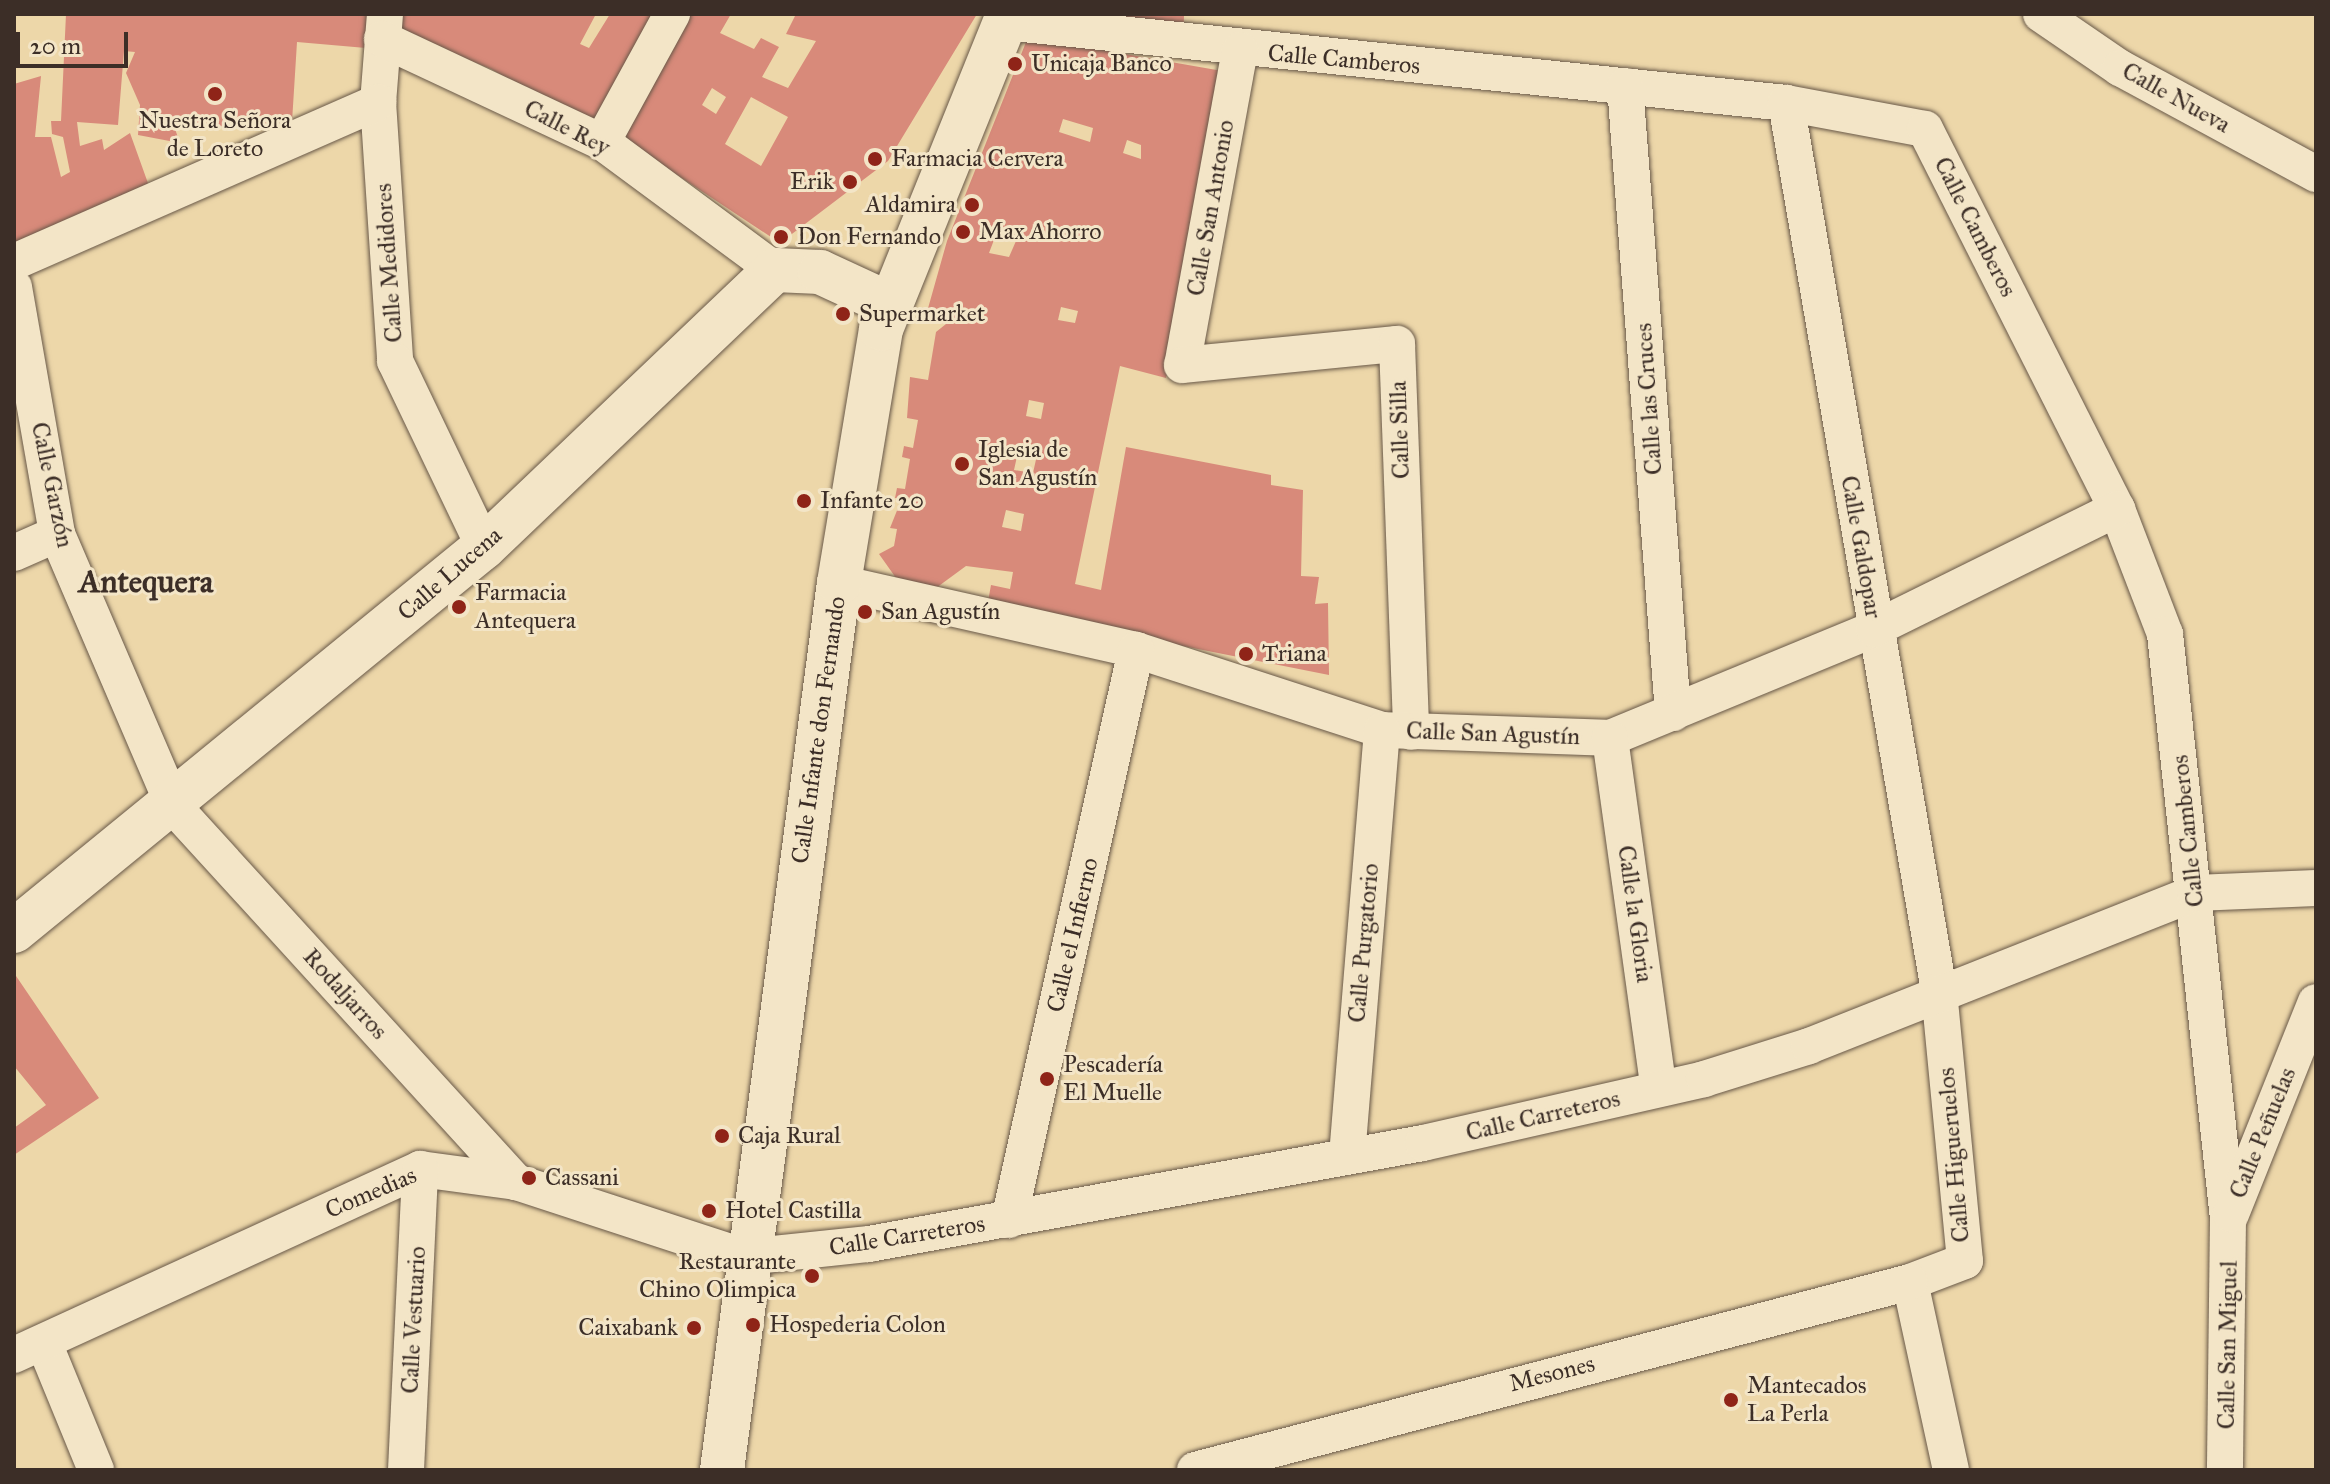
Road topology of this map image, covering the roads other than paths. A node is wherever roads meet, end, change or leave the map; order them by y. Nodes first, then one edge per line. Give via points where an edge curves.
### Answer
1 (672, 14) edge
2 (2041, 14) edge
3 (1006, 18) edge
4 (383, 26) edge
5 (1240, 50) junction
6 (1625, 86) junction
7 (378, 102) junction
8 (1786, 103) junction
9 (602, 142) junction
10 (2316, 174) edge
11 (14, 262) edge
12 (775, 270) junction
13 (14, 287) edge
14 (887, 303) junction
15 (1182, 365) joint
16 (2117, 509) junction
17 (57, 534) junction
18 (484, 547) junction
19 (14, 553) edge
20 (839, 583) junction
21 (1874, 629) junction
22 (1136, 650) junction
23 (1673, 713) junction
24 (1396, 731) junction
25 (1610, 738) junction
26 (174, 807) junction
27 (2316, 888) edge
28 (2195, 893) junction
29 (14, 931) edge
30 (1939, 991) junction
31 (2316, 1002) edge
32 (1659, 1089) junction
33 (1347, 1156) junction
34 (420, 1169) junction
35 (516, 1182) junction
36 (2228, 1219) junction
37 (1009, 1220) junction
38 (745, 1257) junction
39 (1910, 1282) junction
40 (29, 1349) edge
41 (96, 1470) edge
42 (406, 1470) edge
43 (722, 1470) edge
44 (1195, 1470) edge
45 (1951, 1470) edge
46 (2225, 1470) edge

1 - 9 street
2 - 10 street, Calle Nueva via 2120,68
3 - 5 street, Calle Camberos
3 - 14 street, Calle Infante don Fernando
4 - 7 street, Calle Medidores
4 - 9 street, Calle Rey
5 - 6 street, Calle Camberos
5 - 15 street, Calle San Antonio
6 - 8 street, Calle Camberos
6 - 23 street, Calle las Cruces
7 - 11 street
7 - 18 street, Calle Medidores via 395,361
8 - 16 street, Calle Camberos via 1925,129
8 - 21 street, Calle Galdopar
9 - 12 street, Calle Rey
12 - 14 street via 820,272
12 - 18 street, Calle Lucena
13 - 17 street, Calle Garzón
14 - 20 street, Calle Infante don Fernando
15 - 24 street, Calle Silla via 1397,344
16 - 21 street, Calle San Agustín
16 - 28 street, Calle Camberos via 2165,634
17 - 19 street
17 - 26 street, Calle Garzón
18 - 26 street, Calle Lucena
20 - 22 street, Calle San Agustín
20 - 38 street, Calle Infante don Fernando
21 - 23 street, Calle San Agustín
21 - 30 street, Calle Galdopar
22 - 24 street, Calle San Agustín
22 - 37 street, Calle el Infierno
23 - 25 street, Calle San Agustín
24 - 25 street, Calle San Agustín
24 - 33 street, Calle Purgatorio
25 - 32 street, Calle la Gloria
26 - 29 street, Calle Lucena
26 - 35 street, Rodaljarros
27 - 28 street, Calle Carreteros
28 - 30 street, Calle Carreteros
28 - 36 street, Calle Camberos
30 - 32 street, Calle Carreteros via 1768,1061
30 - 39 street, Calle Higueruelos via 1965,1261
31 - 36 street, Calle Peñuelas
32 - 33 street, Calle Carreteros
33 - 37 street, Calle Carreteros
34 - 35 street, Comedias
34 - 40 street, Comedias
34 - 42 street, Calle Vestuario
35 - 38 street, Comedias
36 - 46 street, Calle San Miguel
37 - 38 street, Calle Carreteros
38 - 43 street, Calle Infante don Fernando
39 - 44 street, Mesones
39 - 45 street
40 - 41 street

